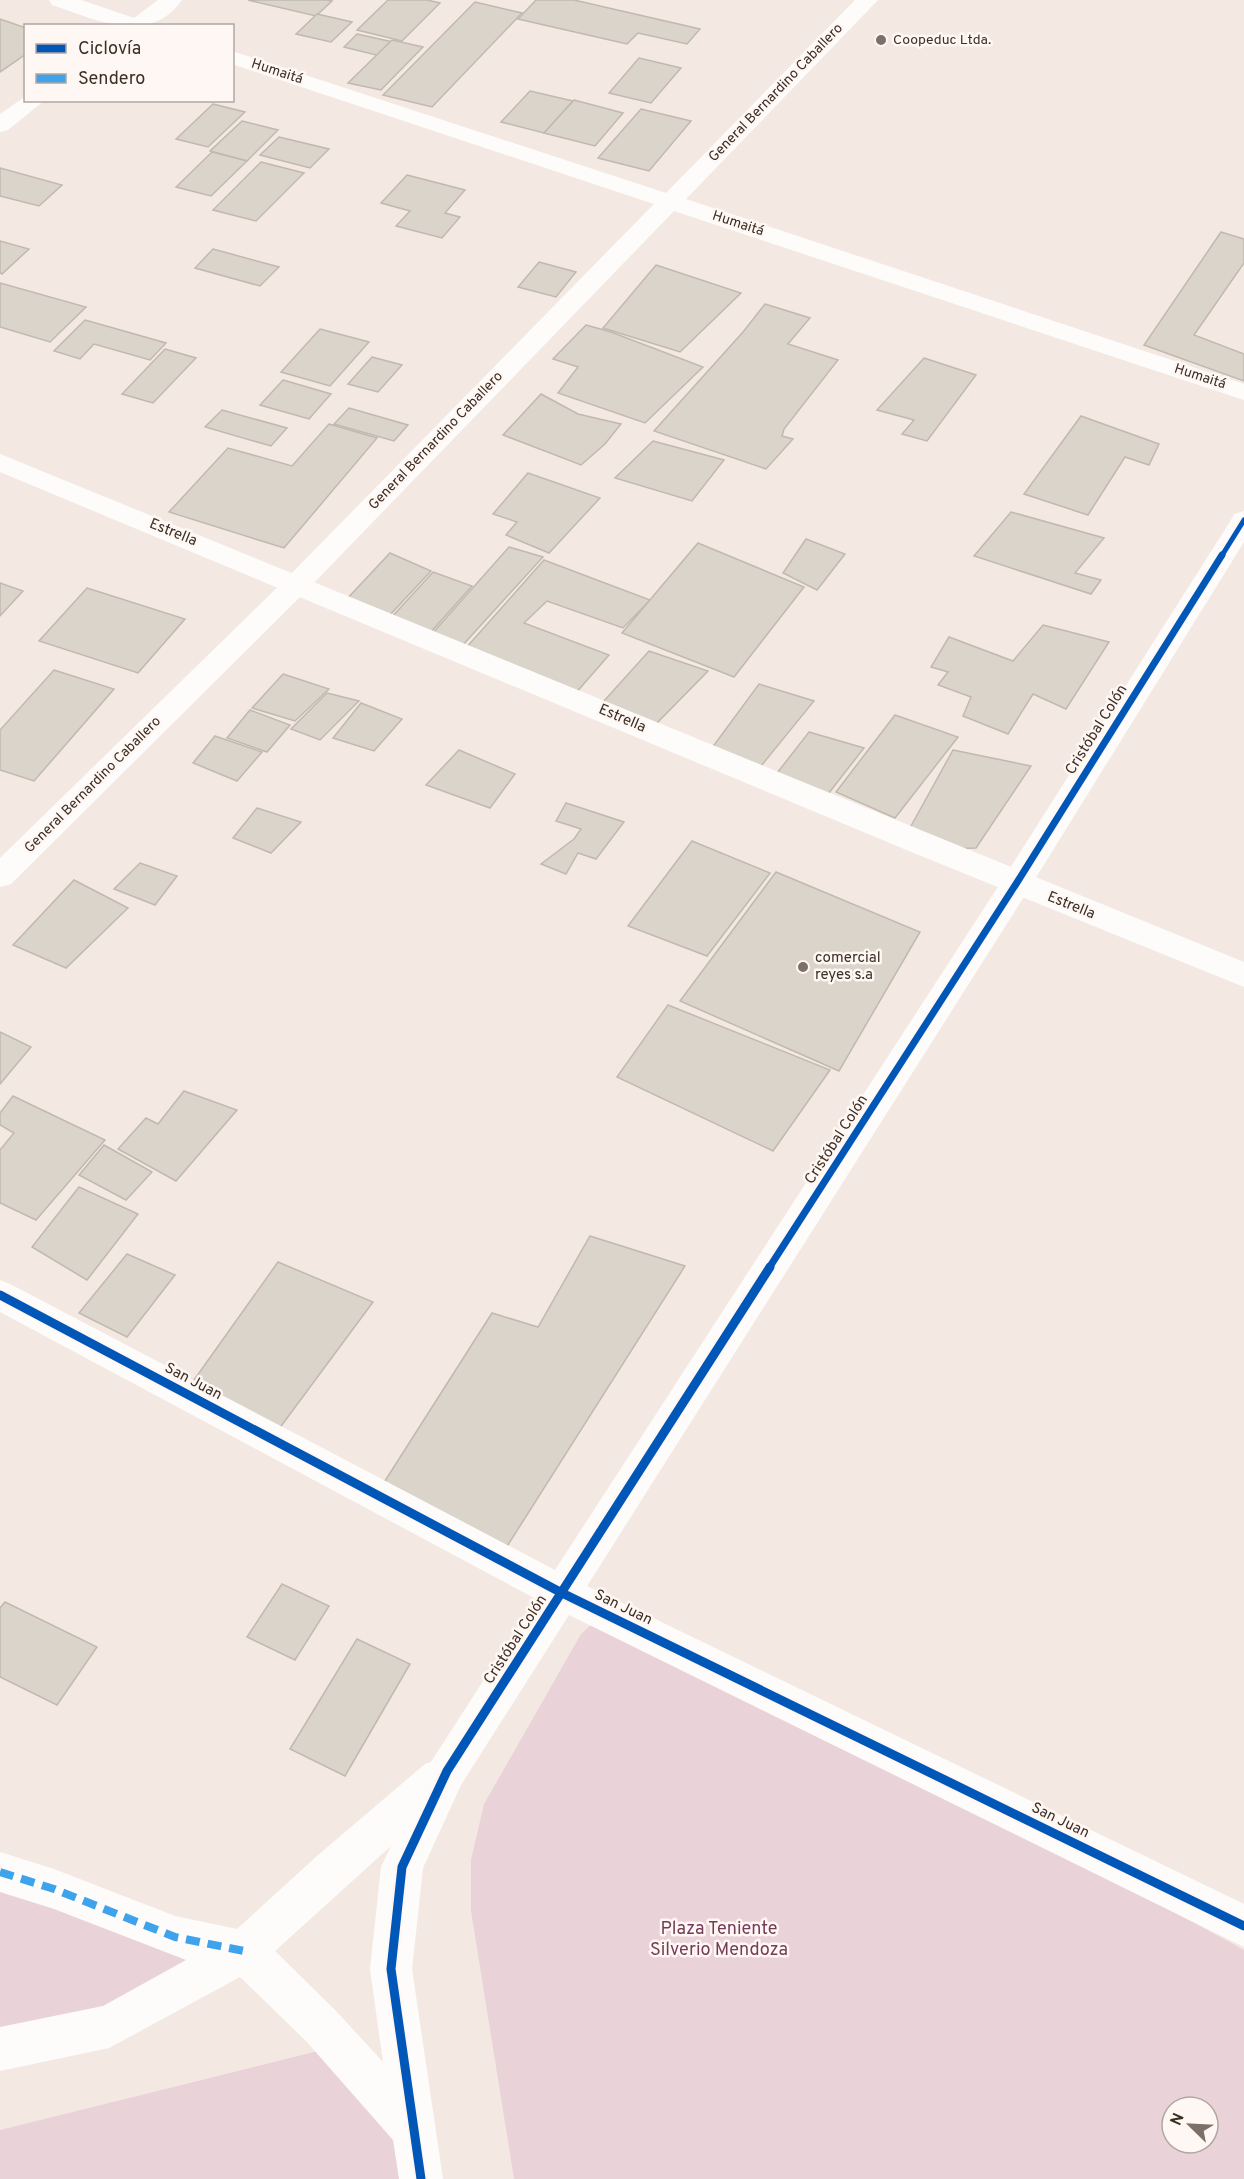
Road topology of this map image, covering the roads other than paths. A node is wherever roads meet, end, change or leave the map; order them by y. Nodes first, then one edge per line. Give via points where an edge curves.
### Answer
1 (60, 0) edge
2 (171, 0) edge
3 (867, 0) edge
4 (130, 24) edge
5 (139, 24) edge
6 (234, 58) edge
7 (31, 102) edge
8 (0, 125) edge
9 (670, 201) junction
10 (1244, 392) edge
11 (0, 462) edge
12 (1244, 520) edge
13 (298, 583) junction
14 (0, 876) edge
15 (1016, 884) junction
16 (1244, 975) edge
17 (0, 1295) edge
18 (562, 1593) junction
19 (447, 1771) junction
20 (0, 1872) edge
21 (1244, 1926) edge
22 (244, 1951) junction
23 (0, 2049) edge
24 (415, 2131) junction
25 (421, 2179) edge

1 - 4 street
2 - 5 street
3 - 9 street, General Bernardino Caballero
6 - 9 street, Humaitá
7 - 8 street
9 - 10 street, Humaitá
9 - 13 street, General Bernardino Caballero
11 - 13 street, Estrella
12 - 15 street, Cristóbal Colón
13 - 14 street, General Bernardino Caballero
13 - 15 street, Estrella
15 - 16 street, Estrella
15 - 18 street, Cristóbal Colón
17 - 18 street, San Juan
18 - 19 street, Cristóbal Colón
18 - 21 street, San Juan
19 - 22 street
19 - 24 street via 402,1867 391,1969
20 - 22 street via 175,1937
22 - 23 street via 109,2026
22 - 24 street via 321,2026
24 - 25 street

